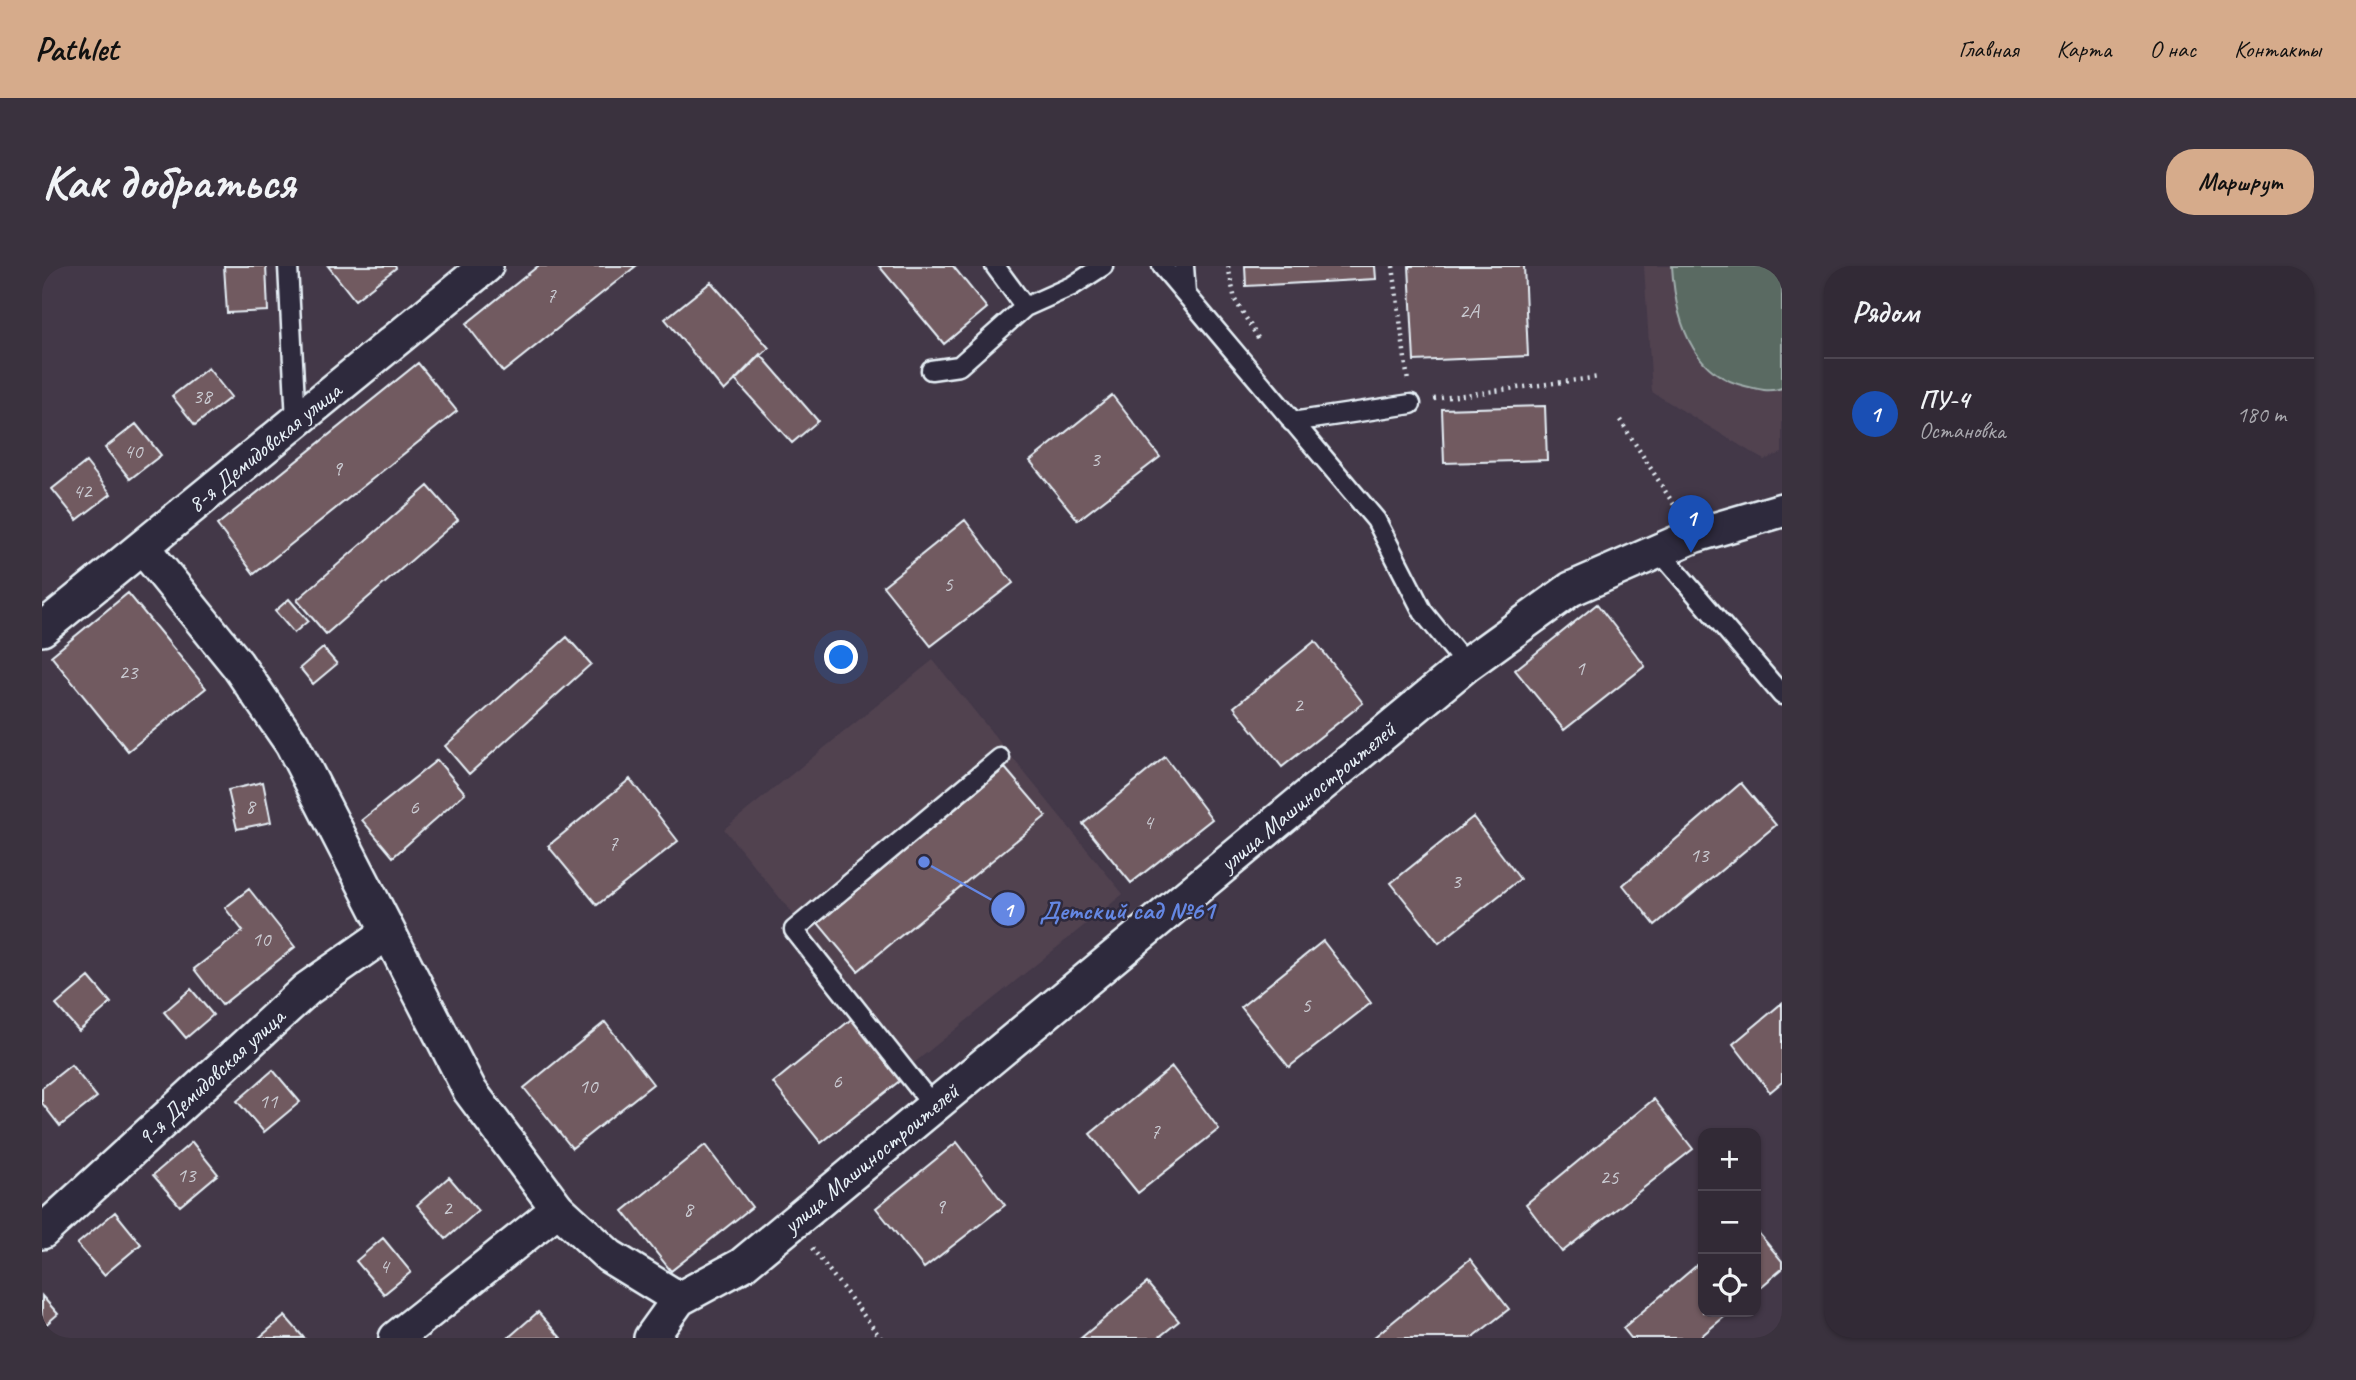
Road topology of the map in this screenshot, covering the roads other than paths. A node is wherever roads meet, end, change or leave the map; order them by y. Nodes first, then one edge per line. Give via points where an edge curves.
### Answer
1 (288, 266) edge
2 (486, 266) edge
3 (995, 266) edge
4 (1103, 266) edge
5 (1162, 266) edge
6 (1184, 266) edge
7 (1186, 293) junction
8 (1026, 307) junction
9 (931, 370) dead end
10 (1411, 404) road end
11 (296, 421) junction
12 (1292, 422) junction
13 (1782, 510) edge
14 (143, 548) junction
15 (1659, 551) junction
16 (42, 629) edge
17 (1466, 665) junction
18 (1782, 695) edge
19 (1000, 758) dead end
20 (387, 933) junction
21 (933, 1106) junction
22 (558, 1209) junction
23 (42, 1232) edge
24 (679, 1299) junction
25 (396, 1338) edge
26 (651, 1338) edge

1 - 11 lane
2 - 11 street, 8-я Демидовская улица
3 - 8 lane
4 - 8 lane
5 - 7 lane
6 - 7 lane
7 - 12 lane
8 - 9 lane via 959,366
10 - 12 lane
11 - 14 street, 8-я Демидовская улица
12 - 17 lane via 1376,520 1423,612
13 - 15 street, улица Машиностроителей
14 - 16 street, 8-я Демидовская улица
14 - 20 street via 237,664 292,744
15 - 17 street, улица Машиностроителей via 1571,589
15 - 18 lane
17 - 21 street, улица Машиностроителей
19 - 21 lane via 794,930
20 - 22 street via 470,1091
20 - 23 street, 9-я Демидовская улица via 307,989
21 - 24 street, улица Машиностроителей via 742,1265
22 - 24 street via 608,1256
22 - 25 street
24 - 26 street, улица Машиностроителей

